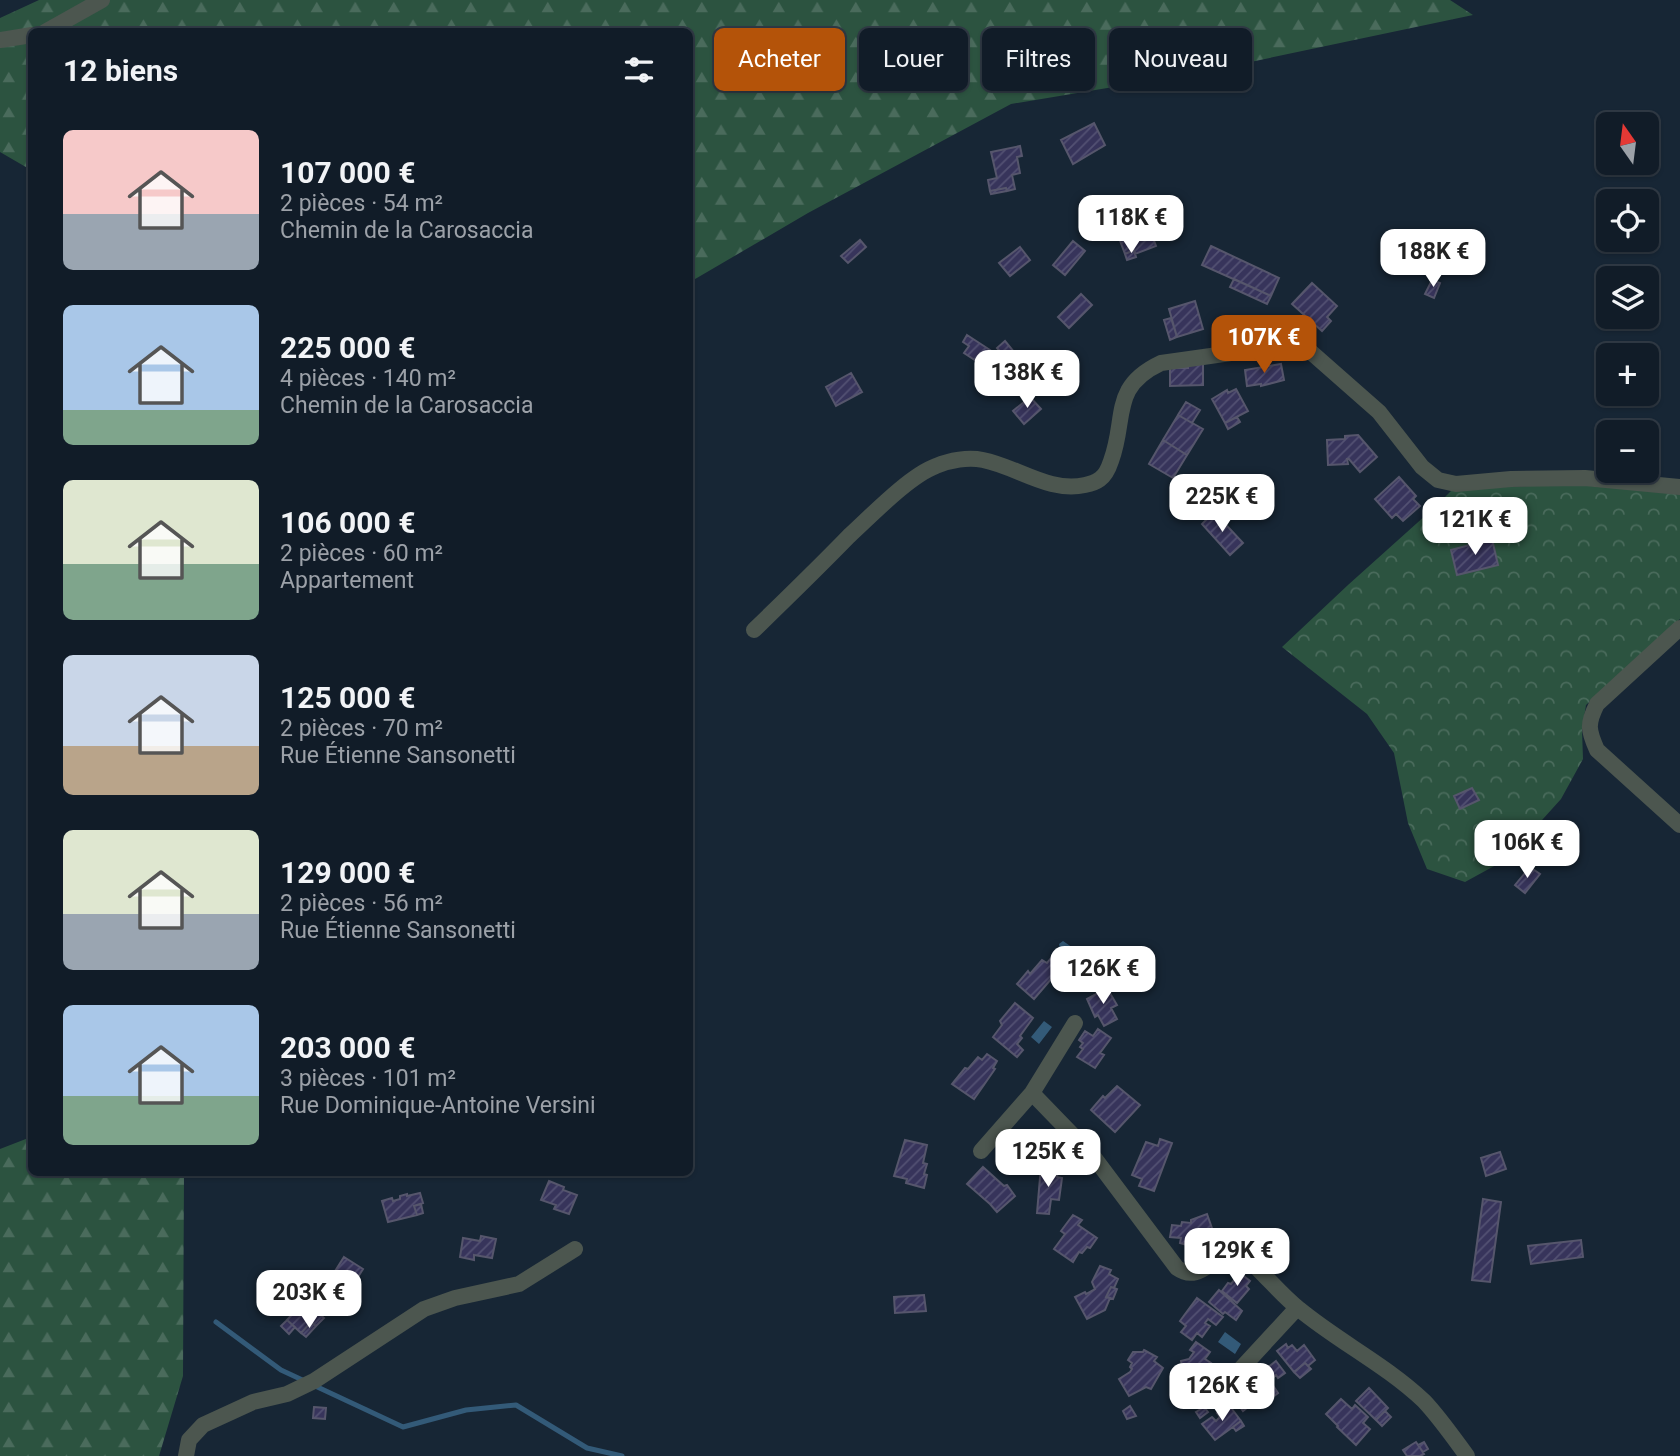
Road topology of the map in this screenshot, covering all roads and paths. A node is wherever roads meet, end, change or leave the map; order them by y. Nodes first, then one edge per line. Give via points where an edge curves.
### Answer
1 (102, 0) edge
2 (52, 28) edge
3 (28, 36) edge
4 (0, 40) edge
5 (1680, 487) edge
6 (1680, 628) edge
7 (754, 630) dead end
8 (1680, 825) edge
9 (1075, 1023) dead end
10 (1032, 1093) junction
11 (981, 1151) dead end
12 (575, 1249) dead end
13 (1297, 1308) junction
14 (1225, 1386) dead end
15 (186, 1456) edge
16 (1467, 1456) edge

1 - 2 street
3 - 4 street
5 - 7 street via 1585,478 1456,484 1438,480 1422,467 1379,412 1300,347 1161,363 1146,370 1123,401 1115,451 1101,479 1066,487 981,460 933,466 880,506
6 - 8 street via 1597,704 1590,720 1597,750
9 - 10 street
10 - 11 street
10 - 13 street via 1093,1156 1177,1268 1191,1274 1234,1253 1247,1258
12 - 15 street via 519,1284 424,1309 314,1381 203,1425 189,1440
13 - 14 street
13 - 16 street via 1423,1401

